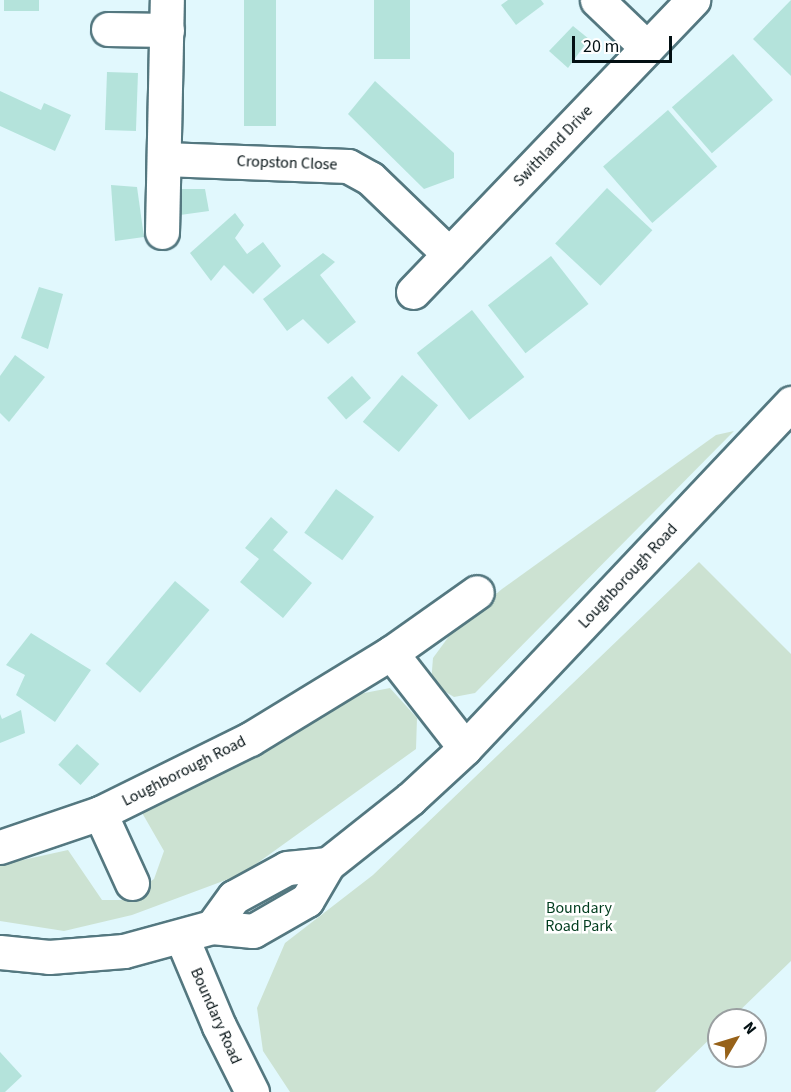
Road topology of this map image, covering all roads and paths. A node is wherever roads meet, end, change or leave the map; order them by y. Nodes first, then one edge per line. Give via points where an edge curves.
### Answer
1 (597, 0) edge
2 (693, 0) edge
3 (167, 15) edge
4 (108, 29) dead end
5 (647, 48) junction
6 (164, 159) junction
7 (162, 232) dead end
8 (449, 254) junction
9 (413, 292) dead end
10 (791, 403) edge
11 (477, 592) dead end
12 (391, 653) junction
13 (465, 748) junction
14 (100, 813) junction
15 (0, 848) edge
16 (132, 883) dead end
17 (182, 938) junction
18 (0, 952) edge
19 (252, 1092) edge

1 - 5 street
2 - 5 street, Swithland Drive
3 - 4 street
3 - 6 street
5 - 8 street, Swithland Drive
6 - 7 street
6 - 8 street, Cropston Close via 348,166 370,178
8 - 9 street, Swithland Drive
10 - 13 street, Loughborough Road
11 - 12 street, Loughborough Road
12 - 13 street
12 - 14 street, Loughborough Road via 250,739
13 - 17 street, Loughborough Road via 410,799 328,864 307,900 253,931 212,927
14 - 15 street, Loughborough Road
14 - 16 street
17 - 18 street, Loughborough Road via 124,951 49,957
17 - 19 street, Boundary Road

